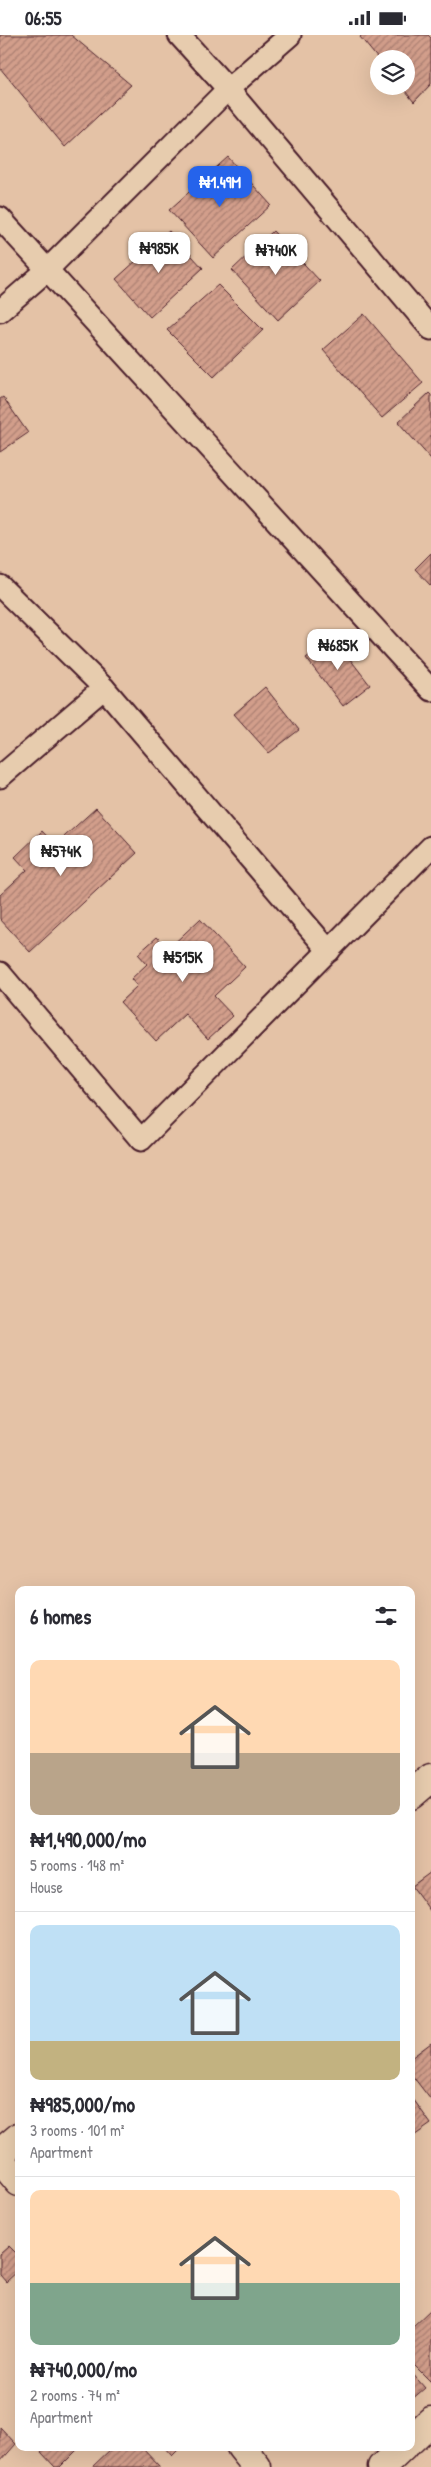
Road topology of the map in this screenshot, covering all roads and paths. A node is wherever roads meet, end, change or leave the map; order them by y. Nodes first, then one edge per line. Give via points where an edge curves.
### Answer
1 (179, 35) edge
2 (290, 35) edge
3 (228, 89) junction
4 (0, 218) edge
5 (46, 271) junction
6 (0, 311) edge
7 (431, 329) edge
8 (0, 586) edge
9 (104, 688) junction
10 (431, 690) edge
11 (0, 777) edge
12 (431, 847) edge
13 (330, 951) junction
14 (0, 973) edge
15 (431, 1778) edge
16 (415, 1792) edge
17 (15, 2140) edge
18 (0, 2153) edge
19 (0, 2159) edge
20 (15, 2177) edge
21 (431, 2421) edge
22 (415, 2435) edge
23 (244, 2451) edge
24 (399, 2451) edge
25 (257, 2467) edge
26 (382, 2467) edge

1 - 3 lane
2 - 3 lane
3 - 5 lane
3 - 7 lane
4 - 5 lane
5 - 6 lane
5 - 10 lane
8 - 9 lane
9 - 11 lane
9 - 13 lane
12 - 13 lane
13 - 14 lane via 141,1140
15 - 16 street
17 - 18 street
19 - 20 street
21 - 22 street
23 - 25 street
24 - 26 street

